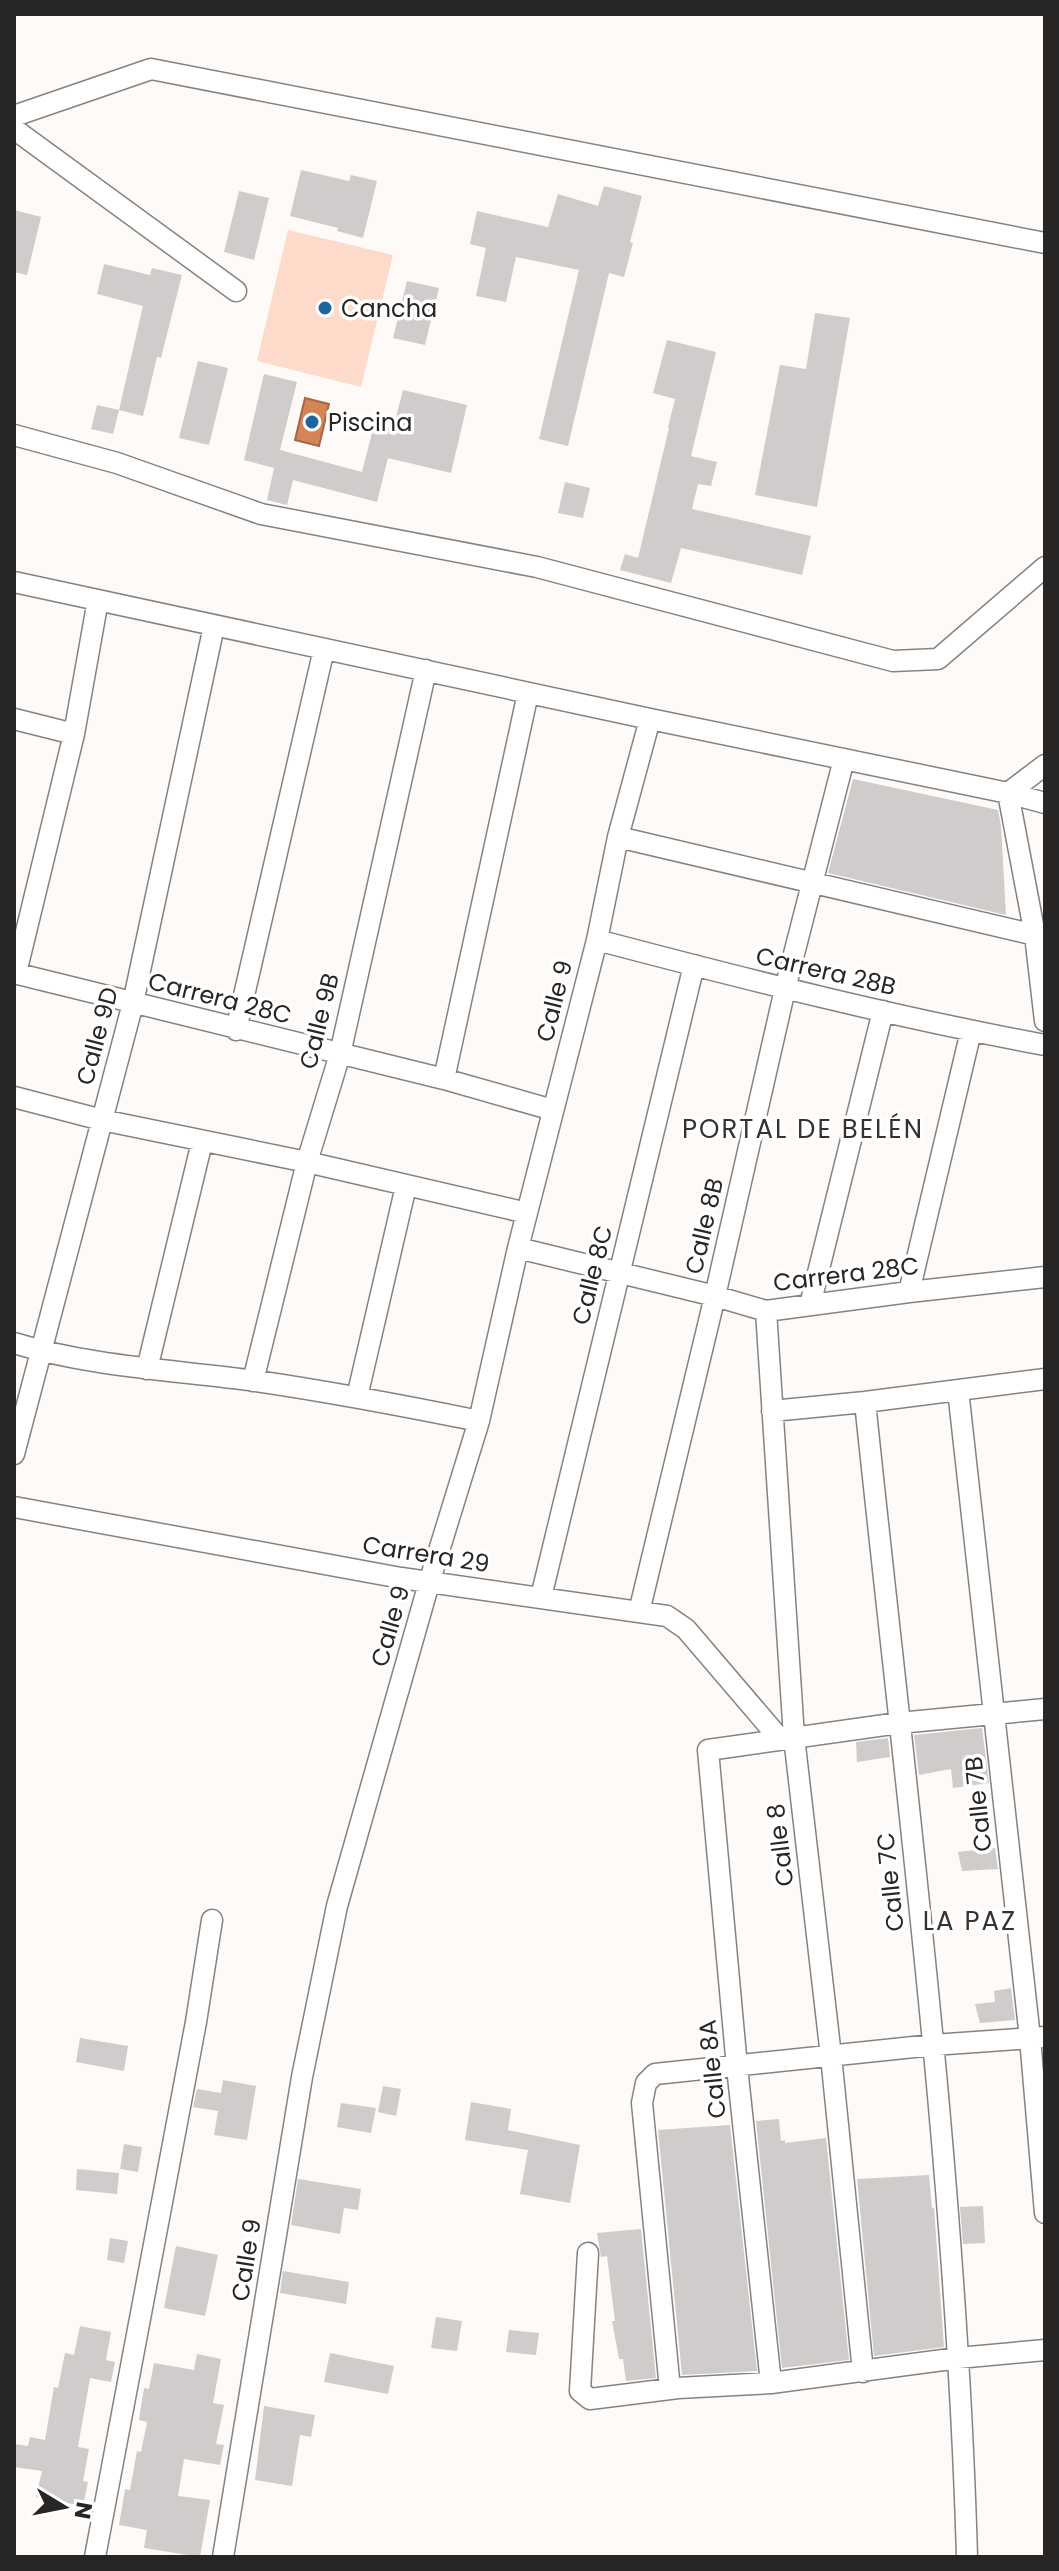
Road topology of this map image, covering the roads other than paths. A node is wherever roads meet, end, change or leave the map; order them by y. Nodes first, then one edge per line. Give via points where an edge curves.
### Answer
1 (14, 116) edge
2 (14, 129) edge
3 (1045, 243) edge
4 (236, 291) dead end
5 (14, 435) edge
6 (1045, 567) edge
7 (14, 582) edge
8 (98, 600) junction
9 (214, 626) junction
10 (324, 649) junction
11 (426, 670) junction
12 (528, 693) junction
13 (14, 719) edge
14 (650, 719) junction
15 (74, 734) junction
16 (844, 759) junction
17 (1045, 765) edge
18 (1008, 793) junction
19 (1045, 803) edge
20 (618, 837) junction
21 (812, 883) junction
22 (1035, 935) junction
23 (597, 940) junction
24 (694, 965) junction
25 (15, 973) edge
26 (785, 989) junction
27 (133, 1003) junction
28 (883, 1011) junction
29 (1045, 1021) edge
30 (236, 1030) junction
31 (971, 1031) junction
32 (1045, 1045) edge
33 (340, 1054) junction
34 (444, 1079) junction
35 (14, 1097) edge
36 (553, 1110) junction
37 (102, 1120) junction
38 (202, 1142) junction
39 (307, 1162) junction
40 (406, 1186) junction
41 (527, 1213) junction
42 (518, 1248) junction
43 (620, 1274) junction
44 (1045, 1277) edge
45 (909, 1292) junction
46 (715, 1296) junction
47 (810, 1305) junction
48 (766, 1311) junction
49 (14, 1343) edge
50 (41, 1351) junction
51 (147, 1369) junction
52 (1045, 1379) edge
53 (253, 1381) junction
54 (958, 1390) junction
55 (357, 1397) junction
56 (865, 1402) junction
57 (772, 1411) junction
58 (479, 1421) junction
59 (14, 1454) edge
60 (14, 1507) edge
61 (429, 1583) junction
62 (541, 1597) junction
63 (639, 1612) junction
64 (1045, 1709) edge
65 (995, 1715) junction
66 (899, 1723) junction
67 (787, 1738) junction
68 (212, 1920) dead end
69 (1038, 2038) edge
70 (933, 2045) junction
71 (831, 2056) junction
72 (737, 2067) junction
73 (1045, 2213) edge
74 (588, 2253) dead end
75 (1045, 2350) edge
76 (958, 2358) junction
77 (863, 2372) junction
78 (771, 2383) junction
79 (670, 2389) junction
80 (95, 2557) edge
81 (223, 2557) edge
82 (967, 2557) edge

1 - 3 street via 151,69
2 - 4 street
5 - 6 street via 117,463 261,514 537,567 893,661 938,659
7 - 8 street
8 - 9 street
8 - 15 street
9 - 10 street
9 - 27 street, Calle 9D
10 - 11 street
10 - 30 street
11 - 12 street
11 - 33 street, Calle 9B
12 - 14 street
12 - 34 street
13 - 15 street
14 - 16 street
14 - 20 street, Calle 9
15 - 25 street
16 - 18 street
16 - 21 street, Calle 8B
17 - 18 street
18 - 19 street
18 - 22 street
20 - 21 street
20 - 23 street, Calle 9
21 - 22 street
21 - 26 street, Calle 8B
22 - 29 street
23 - 24 street, Carrera 28B
23 - 36 street, Calle 9
24 - 26 street, Carrera 28B
24 - 43 street, Calle 8C
25 - 27 street, Carrera 28C
26 - 28 street, Carrera 28B
26 - 46 street, Calle 8B
27 - 30 street, Carrera 28C
27 - 37 street, Calle 9D
28 - 31 street, Carrera 28B
28 - 47 street
30 - 33 street, Carrera 28C
31 - 32 street, Carrera 28B
31 - 45 street
33 - 34 street, Carrera 28C
33 - 39 street, Calle 9B
34 - 36 street, Carrera 28C
35 - 37 street
36 - 41 street, Calle 9
37 - 38 street
37 - 50 street, Calle 9D
38 - 39 street
38 - 51 street
39 - 40 street
39 - 53 street, Calle 9B
40 - 41 street
40 - 55 street
41 - 42 street, Calle 9
42 - 43 street, Carrera 28C
42 - 58 street, Calle 9
43 - 46 street, Carrera 28C
43 - 62 street, Calle 8C
44 - 45 street, Carrera 28C
45 - 47 street, Carrera 28C
46 - 48 street, Carrera 28C
46 - 63 street, Calle 8B
47 - 48 street, Carrera 28C
48 - 57 street, Calle 8
49 - 50 street
50 - 51 street
50 - 59 street, Calle 9D
51 - 53 street
52 - 54 street
53 - 55 street
54 - 56 street
54 - 65 street, Calle 7B
55 - 58 street
56 - 57 street
56 - 66 street, Calle 7C
57 - 67 street, Calle 8
58 - 61 street, Calle 9
60 - 61 street, Carrera 29
61 - 62 street, Carrera 29
61 - 81 street, Calle 9 via 337,1906 302,2077
62 - 63 street, Carrera 29
63 - 67 street, Carrera 29 via 667,1616 686,1629
64 - 65 street
65 - 66 street
65 - 69 street, Calle 7B
66 - 67 street
66 - 70 street, Calle 7C
67 - 71 street, Calle 8
67 - 72 street, Calle 8A via 708,1750
68 - 80 street
69 - 70 street
69 - 73 street, Calle 7B
70 - 71 street
70 - 76 street, Calle 7C
71 - 72 street
71 - 77 street, Calle 8
72 - 78 street, Calle 8A
72 - 79 street via 655,2074 646,2083 642,2103
74 - 79 street via 583,2396
75 - 76 street
76 - 77 street
76 - 82 street, Calle 7C
77 - 78 street
78 - 79 street

